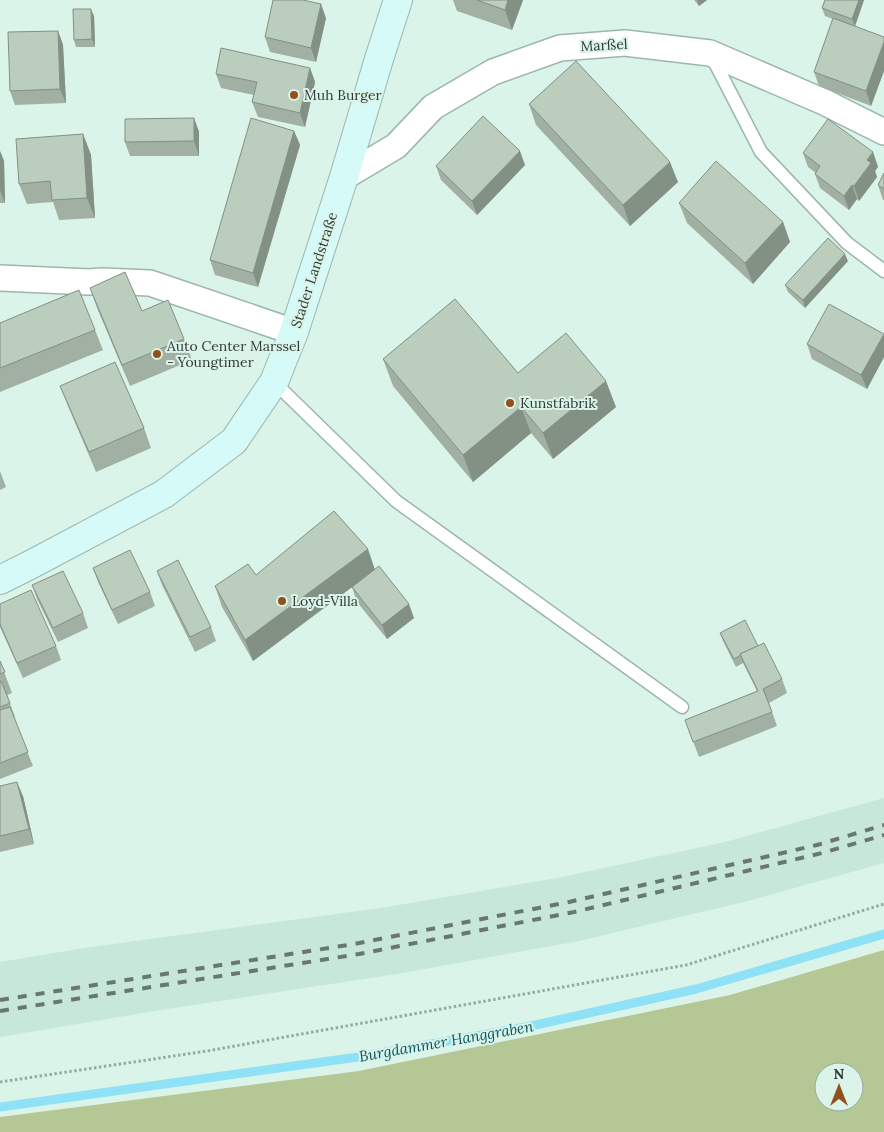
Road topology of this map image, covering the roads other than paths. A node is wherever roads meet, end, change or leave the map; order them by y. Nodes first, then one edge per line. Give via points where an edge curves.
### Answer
1 (398, 0) edge
2 (710, 53) junction
3 (884, 132) edge
4 (344, 177) junction
5 (884, 272) edge
6 (0, 278) edge
7 (294, 332) junction
8 (274, 382) junction
9 (0, 580) edge
10 (682, 707) dead end

1 - 4 street, Stader Landstraße
2 - 3 street, Marßel via 824,102
2 - 4 street, Marßel via 625,43 560,48 493,72 433,107 396,146
2 - 5 lane via 761,152 847,243
4 - 7 street, Stader Landstraße
6 - 7 street via 150,283
7 - 8 street, Stader Landstraße
8 - 9 street, Stader Landstraße via 234,441 164,494
8 - 10 lane via 396,501

